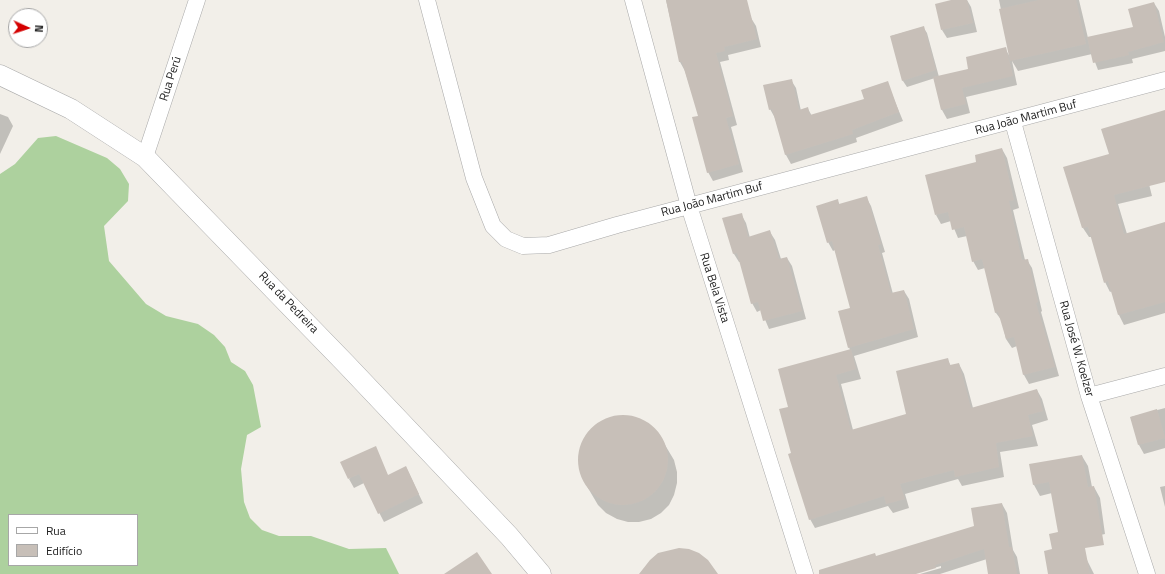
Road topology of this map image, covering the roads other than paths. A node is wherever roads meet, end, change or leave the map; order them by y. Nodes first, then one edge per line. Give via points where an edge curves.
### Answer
1 (197, 0) edge
2 (427, 0) edge
3 (633, 0) edge
4 (0, 75) edge
5 (1165, 80) edge
6 (1013, 122) junction
7 (145, 157) junction
8 (689, 206) junction
9 (1165, 376) edge
10 (1089, 396) junction
11 (541, 574) edge
12 (805, 574) edge
13 (1147, 574) edge

1 - 7 street, Rua Perú
2 - 8 street, Rua João Martim Buf via 474,178 493,226 506,239 522,246 549,245
3 - 8 street, Rua Bela Vista
4 - 7 street, Rua da Pedreira via 71,110
5 - 6 street, Rua João Martim Buf
6 - 8 street, Rua João Martim Buf
6 - 10 street, Rua José W. Koelzer
7 - 11 street, Rua da Pedreira via 346,364 509,536
8 - 12 street, Rua Bela Vista
9 - 10 street
10 - 13 street, Rua José W. Koelzer

